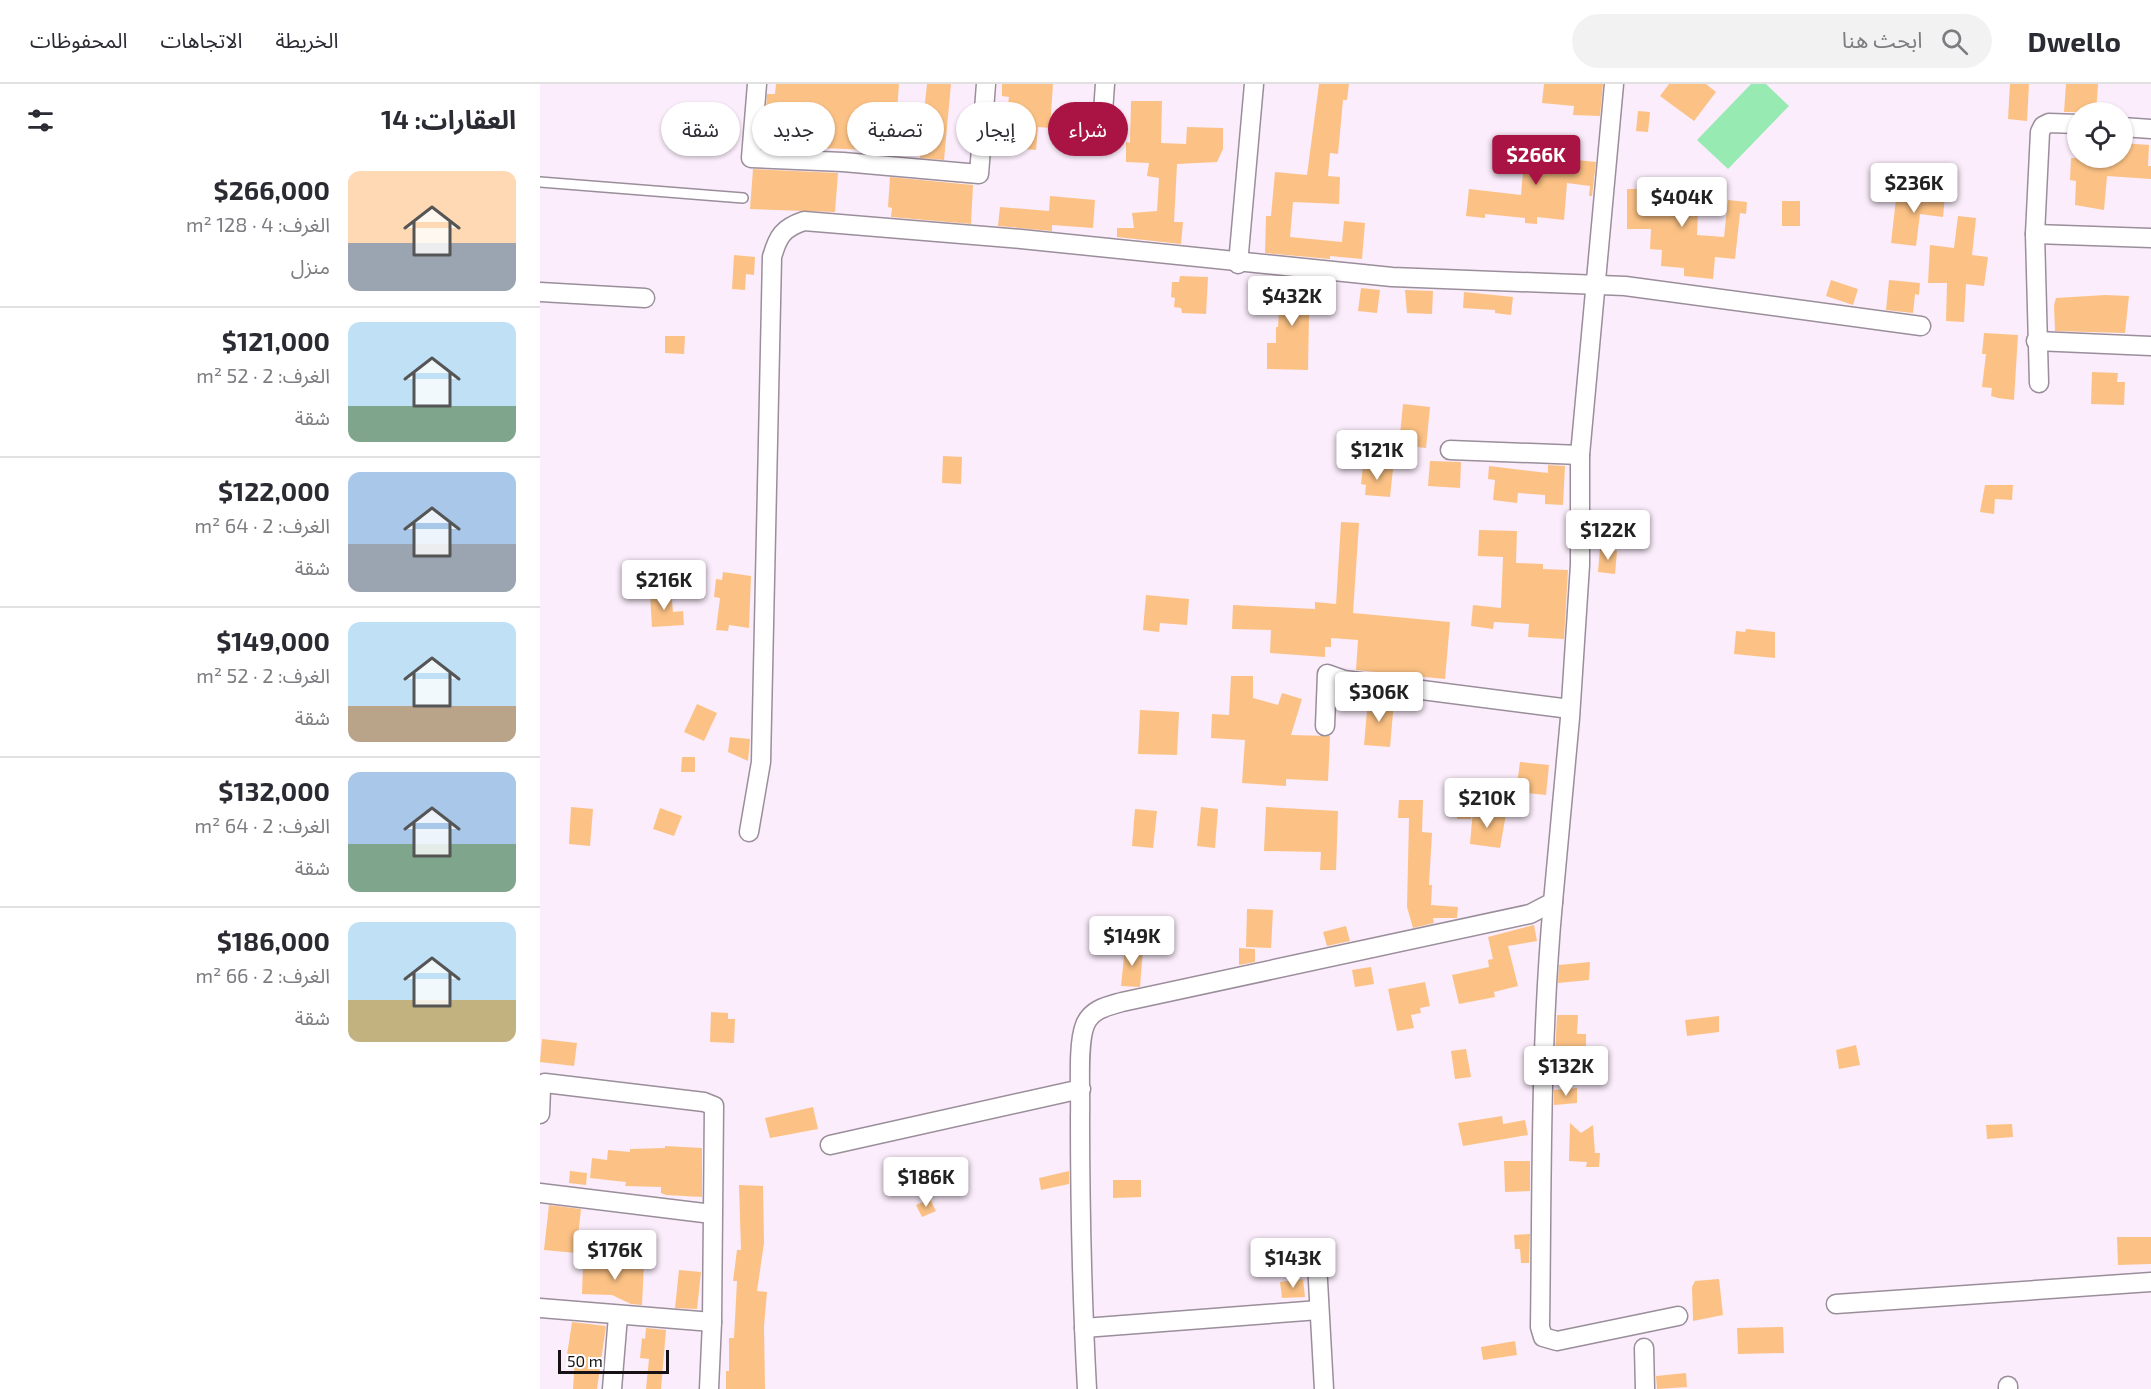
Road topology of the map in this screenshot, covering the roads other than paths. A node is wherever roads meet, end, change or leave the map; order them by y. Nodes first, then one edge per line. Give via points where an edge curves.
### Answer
1 (757, 84) edge
2 (986, 84) edge
3 (1105, 84) edge
4 (1254, 84) edge
5 (1614, 84) edge
6 (1104, 102) edge
7 (2067, 124) edge
8 (2133, 128) edge
9 (2151, 129) edge
10 (540, 182) edge
11 (743, 198) dead end
12 (2035, 234) junction
13 (2151, 238) edge
14 (1238, 264) junction
15 (1598, 290) junction
16 (540, 292) edge
17 (645, 298) dead end
18 (1921, 326) dead end
19 (2036, 341) junction
20 (2151, 346) edge
21 (2039, 383) dead end
22 (1450, 450) dead end
23 (1580, 455) junction
24 (1570, 709) junction
25 (1325, 726) dead end
26 (749, 832) dead end
27 (1553, 902) junction
28 (1081, 1089) junction
29 (540, 1114) edge
30 (830, 1145) dead end
31 (540, 1193) edge
32 (712, 1214) junction
33 (1317, 1263) dead end
34 (2151, 1282) edge
35 (1836, 1304) dead end
36 (540, 1308) edge
37 (1319, 1310) junction
38 (618, 1316) junction
39 (1678, 1316) dead end
40 (712, 1322) junction
41 (1084, 1328) junction
42 (1644, 1348) dead end
43 (612, 1389) edge
44 (709, 1389) edge
45 (1087, 1389) edge
46 (1324, 1389) edge
47 (1645, 1389) edge

1 - 2 street via 751,158 979,174
3 - 6 street
4 - 14 street
5 - 15 street
7 - 12 street via 2049,123 2040,132
8 - 9 street
10 - 11 lane
12 - 13 street
12 - 19 street
14 - 15 street
14 - 26 street via 804,221 790,225 779,235 772,257 761,762
15 - 18 street
15 - 23 street
16 - 17 street
19 - 20 street
19 - 21 street
22 - 23 street
23 - 24 street via 1580,565
24 - 25 street via 1344,680 1327,674
24 - 27 street
27 - 28 street via 1530,914 1102,1008 1085,1024
27 - 39 street via 1544,1062 1540,1327 1543,1337 1557,1341
28 - 30 street
28 - 41 street
29 - 32 street via 544,1083 714,1106
31 - 32 street
32 - 40 street
33 - 37 street
34 - 35 street
36 - 38 street
37 - 41 street
37 - 46 street
38 - 40 street
38 - 43 street
40 - 44 street
41 - 45 street
42 - 47 street

